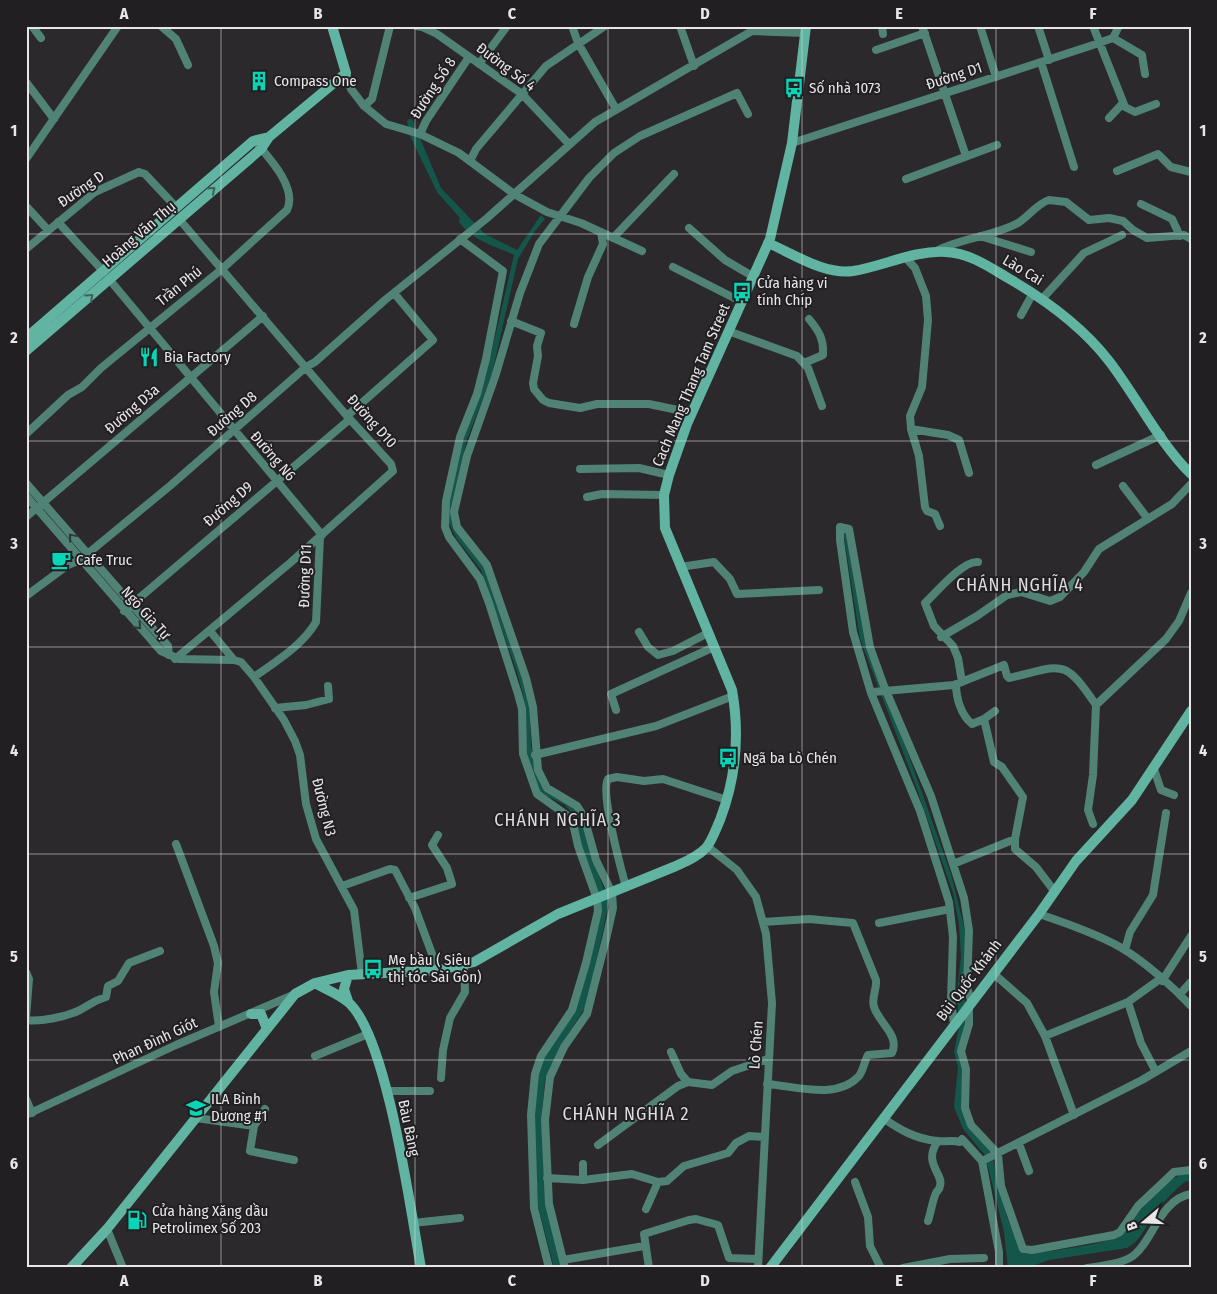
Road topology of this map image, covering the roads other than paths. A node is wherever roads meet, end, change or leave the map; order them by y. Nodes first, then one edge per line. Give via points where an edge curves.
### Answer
1 (32, 26) edge
2 (118, 26) edge
3 (161, 26) edge
4 (332, 26) edge
5 (390, 26) edge
6 (416, 26) edge
7 (507, 26) edge
8 (572, 26) edge
9 (605, 26) edge
10 (680, 26) edge
11 (980, 26) edge
12 (1038, 26) edge
13 (1093, 26) edge
14 (1119, 26) edge
15 (752, 28) edge
16 (806, 30) edge
17 (923, 30) edge
18 (42, 38) dead end
19 (1113, 38) junction
20 (578, 43) junction
21 (1098, 43) junction
22 (876, 50) dead end
23 (469, 57) junction
24 (1049, 60) junction
25 (1041, 62) junction
26 (479, 64) junction
27 (188, 66) dead end
28 (694, 66) junction
29 (346, 73) junction
30 (1145, 74) dead end
31 (996, 77) junction
32 (26, 82) edge
33 (944, 93) junction
34 (522, 94) junction
35 (1123, 102) junction
36 (1156, 104) dead end
37 (364, 106) junction
38 (616, 108) junction
39 (748, 114) dead end
40 (1109, 118) dead end
41 (54, 119) junction
42 (420, 134) junction
43 (269, 137) junction
44 (253, 141) junction
45 (792, 143) junction
46 (569, 144) junction
47 (997, 145) dead end
48 (261, 149) junction
49 (966, 156) junction
50 (26, 159) edge
51 (470, 161) junction
52 (1074, 167) dead end
53 (1117, 171) dead end
54 (1191, 172) edge
55 (674, 174) dead end
56 (906, 178) dead end
57 (514, 194) junction
58 (194, 199) junction
59 (1141, 204) dead end
60 (26, 206) edge
61 (176, 207) junction
62 (560, 216) junction
63 (179, 219) junction
64 (58, 222) junction
65 (689, 228) dead end
66 (48, 230) junction
67 (601, 232) junction
68 (1122, 235) dead end
69 (980, 236) junction
70 (1180, 236) junction
71 (463, 237) junction
72 (150, 238) junction
73 (614, 238) junction
74 (1191, 239) edge
75 (768, 243) junction
76 (26, 249) edge
77 (642, 251) dead end
78 (934, 252) junction
79 (1031, 252) dead end
80 (905, 257) junction
81 (673, 267) dead end
82 (222, 269) junction
83 (106, 276) junction
84 (754, 277) junction
85 (394, 293) junction
86 (1037, 296) junction
87 (742, 302) junction
88 (1021, 315) dead end
89 (263, 316) junction
90 (495, 319) junction
91 (809, 319) dead end
92 (510, 322) junction
93 (574, 324) dead end
94 (148, 329) junction
95 (728, 331) junction
96 (30, 340) edge
97 (26, 351) edge
98 (804, 363) junction
99 (306, 367) junction
100 (190, 378) junction
101 (822, 406) dead end
102 (692, 413) junction
103 (348, 417) junction
104 (911, 429) junction
105 (233, 430) junction
106 (26, 434) edge
107 (1161, 435) junction
108 (456, 458) junction
109 (466, 462) junction
110 (1096, 465) dead end
111 (580, 469) dead end
112 (969, 473) dead end
113 (668, 474) junction
114 (1191, 474) edge
115 (277, 481) junction
116 (26, 483) edge
117 (1191, 484) edge
118 (1123, 486) dead end
119 (664, 495) junction
120 (26, 496) edge
121 (587, 497) dead end
122 (40, 506) junction
123 (26, 517) edge
124 (1148, 519) junction
125 (940, 526) dead end
126 (321, 536) junction
127 (478, 552) junction
128 (83, 557) junction
129 (466, 562) junction
130 (978, 562) dead end
131 (680, 567) junction
132 (819, 590) dead end
133 (1191, 592) edge
134 (26, 596) edge
135 (128, 608) junction
136 (210, 631) junction
137 (639, 632) dead end
138 (708, 633) junction
139 (943, 637) junction
140 (714, 647) junction
141 (172, 657) junction
142 (234, 660) junction
143 (254, 677) junction
144 (959, 683) junction
145 (328, 686) dead end
146 (886, 691) junction
147 (873, 692) dead end
148 (733, 696) junction
149 (1096, 704) junction
150 (275, 708) junction
151 (616, 710) dead end
152 (995, 711) dead end
153 (1191, 711) edge
154 (984, 719) junction
155 (535, 755) junction
156 (1154, 769) junction
157 (547, 788) junction
158 (536, 792) junction
159 (1174, 795) dead end
160 (727, 800) junction
161 (1166, 813) dead end
162 (1094, 824) dead end
163 (438, 835) dead end
164 (1015, 839) junction
165 (176, 844) dead end
166 (707, 846) junction
167 (953, 864) junction
168 (342, 886) junction
169 (626, 887) junction
170 (1055, 892) junction
171 (610, 893) junction
172 (409, 898) junction
173 (597, 899) junction
174 (950, 910) junction
175 (1039, 914) junction
176 (763, 922) junction
177 (880, 923) dead end
178 (1191, 936) edge
179 (1124, 950) junction
180 (160, 951) dead end
181 (464, 965) junction
182 (438, 970) junction
183 (26, 972) edge
184 (993, 973) junction
185 (362, 974) junction
186 (348, 975) junction
187 (1161, 980) junction
188 (1191, 982) edge
189 (315, 983) junction
190 (28, 994) edge
191 (295, 994) junction
192 (1180, 994) junction
193 (348, 1001) junction
194 (970, 1002) junction
195 (1128, 1002) junction
196 (1191, 1006) edge
197 (251, 1014) junction
198 (26, 1018) edge
199 (955, 1022) junction
200 (219, 1028) junction
201 (268, 1029) junction
202 (368, 1034) junction
203 (554, 1035) junction
204 (1045, 1036) junction
205 (567, 1042) junction
206 (1191, 1051) edge
207 (671, 1052) dead end
208 (315, 1056) dead end
209 (768, 1059) junction
210 (1156, 1072) junction
211 (441, 1078) dead end
212 (688, 1082) junction
213 (767, 1084) junction
214 (386, 1091) junction
215 (430, 1092) dead end
216 (26, 1099) edge
217 (265, 1110) dead end
218 (29, 1114) edge
219 (1074, 1115) junction
220 (196, 1118) junction
221 (883, 1118) junction
222 (254, 1126) junction
223 (765, 1137) junction
224 (938, 1141) junction
225 (1019, 1144) junction
226 (598, 1145) dead end
227 (997, 1155) junction
228 (294, 1160) dead end
229 (984, 1161) junction
230 (583, 1164) dead end
231 (1191, 1170) edge
232 (1029, 1171) dead end
233 (547, 1178) junction
234 (583, 1180) junction
235 (658, 1182) junction
236 (855, 1182) dead end
237 (1191, 1194) edge
238 (646, 1209) dead end
239 (460, 1218) dead end
240 (928, 1221) dead end
241 (413, 1223) junction
242 (107, 1229) junction
243 (644, 1246) junction
244 (984, 1258) dead end
245 (757, 1259) junction
246 (564, 1264) edge
247 (71, 1268) edge
248 (124, 1268) edge
249 (421, 1268) edge
250 (549, 1268) edge
251 (649, 1268) edge
252 (758, 1268) edge
253 (770, 1268) edge
254 (882, 1268) edge
255 (903, 1268) edge
256 (999, 1268) edge
257 (1087, 1268) edge

1 - 18 street
2 - 41 street
3 - 27 street via 176,39
4 - 29 street
5 - 37 street via 372,99
6 - 23 street, Đường Số 4 via 437,34
7 - 26 street
8 - 20 street
9 - 20 street
10 - 28 street
11 - 31 street
12 - 24 street
13 - 21 street
14 - 19 street
15 - 16 street
15 - 28 street, Đường D8
16 - 45 street, Cach Mang Thang Tam Street
17 - 22 street
17 - 33 street
19 - 21 street, Đường D1
19 - 30 street via 1142,55
20 - 34 street via 546,66
20 - 38 street
21 - 24 street, Đường D1
21 - 35 street
23 - 26 street, Đường Số 4
23 - 42 street, Đường Số 8
24 - 25 street, Đường D1
25 - 31 street, Đường D1
25 - 52 street
26 - 34 street, Đường Số 4
28 - 38 street, Đường D8
29 - 37 street via 351,89
29 - 43 street, Hoàng Văn Thụ
31 - 33 street, Đường D1
32 - 41 street
33 - 45 street, Đường D1
33 - 49 street
34 - 46 street, Đường Số 4
34 - 51 street via 476,149
35 - 36 street via 1128,110 1135,112
35 - 40 street
37 - 42 street via 386,124
38 - 46 street, Đường D8
39 - 62 street via 737,93 640,136 614,153 589,178
41 - 50 street
42 - 51 street
43 - 44 street, Hoàng Văn Thụ
43 - 48 street, Hoàng Văn Thụ
44 - 48 street, Trần Phú
44 - 58 street, Hoàng Văn Thụ
45 - 75 street, Cach Mang Thang Tam Street
46 - 57 street, Đường D8
47 - 49 street
58 -> 48 street, Hoàng Văn Thụ
48 - 82 street, Trần Phú via 285,183 290,197 289,206
49 - 56 street
51 - 57 street
53 - 54 street via 1158,154 1171,167
55 - 73 street
57 - 62 street
57 - 71 street, Đường D8
58 - 61 street, Hoàng Văn Thụ
58 - 63 street, Hoàng Văn Thụ
59 - 70 street via 1172,219
60 - 66 street
61 - 64 street, Đường D via 145,174 139,172 95,192
61 - 72 street, Hoàng Văn Thụ
62 - 67 street
62 - 92 street via 539,244
63 - 72 street, Hoàng Văn Thụ
63 - 82 street, Đường D10
64 - 66 street, Đường D
64 - 83 street, Đường N6
65 - 84 street via 725,260
66 - 76 street, Đường D
67 - 73 street
67 - 93 street via 603,244 588,277
68 - 86 street via 1084,253
69 - 70 street via 1018,223 1049,200 1066,202 1089,220 1109,218 1123,221 1147,238
69 - 78 street via 954,242
69 - 79 street
70 - 74 street
71 - 85 street, Đường D8
71 - 90 street via 503,271
72 - 83 street, Hoàng Văn Thụ
73 - 77 street
75 - 80 street, Lào Cai via 829,269 852,271
75 - 84 street, Cach Mang Thang Tam Street
78 - 80 street, Lào Cai
78 - 86 street, Lào Cai via 962,254
80 - 104 street via 915,268 926,296 928,320 922,387 910,416
81 - 87 street
82 - 89 street, Đường D10
82 - 94 street, Trần Phú
83 - 94 street, Đường N6
83 - 96 street, Hoàng Văn Thụ
84 - 87 street, Cach Mang Thang Tam Street
85 - 99 street, Đường D8
85 - 103 street, Đường D9 via 433,340
86 - 88 street
86 - 107 street, Lào Cai via 1077,326 1109,360
87 - 95 street, Cach Mang Thang Tam Street
89 - 99 street, Đường D10
89 - 100 street, Đường D3a
90 - 92 street
90 - 108 street via 477,394 460,437
91 - 98 street via 819,330 823,355
92 - 102 street via 541,333 533,383 543,400 580,408 597,404 649,404
92 - 109 street
94 - 100 street, Đường N6
94 - 106 street, Trần Phú
95 - 98 street via 797,356
95 - 102 street, Cach Mang Thang Tam Street
96 - 97 street, Hoàng Văn Thụ
98 - 101 street
99 - 103 street, Đường D10
99 - 105 street, Đường D8
100 - 105 street, Đường N6
100 - 122 street, Đường D3a
102 - 113 street, Cach Mang Thang Tam Street
103 - 115 street, Đường D9
103 - 126 street, Đường D10 via 391,464 392,471
104 - 112 street via 959,440
104 - 125 street via 919,456 925,507 935,514
105 - 115 street, Đường N6
105 - 128 street, Đường D8
107 - 110 street
107 - 114 street, Lào Cai
108 - 109 street
108 - 129 street via 446,501 445,527
109 - 127 street via 454,512 457,527
111 - 113 street via 639,468
113 - 119 street, Cach Mang Thang Tam Street
115 - 126 street, Đường N6
115 - 135 street, Đường D9
116 - 122 street, Ngô Gia Tự
117 - 124 street via 1172,504
118 - 124 street
119 - 121 street via 602,494
119 - 131 street, Cach Mang Thang Tam Street via 665,528
120 - 122 street, Ngô Gia Tự
122 - 123 street, Đường D3a
122 - 128 street, Ngô Gia Tự
124 - 139 street via 1098,549 1084,572 1060,596 1050,601 1021,592 1007,595
126 - 136 street, Đường D10
126 - 143 street, Đường D11 via 316,622 283,655
127 - 129 street
127 - 155 street via 498,593 526,678 532,707
128 - 134 street, Đường D8
128 - 135 street, Ngô Gia Tự
129 - 158 street via 480,579 518,694 522,709 523,754
130 - 139 street via 972,562 959,571 925,603 930,619
131 - 132 street via 714,562 730,578 737,594
131 - 138 street, Cach Mang Thang Tam Street
133 - 149 street via 1179,621 1166,639
135 - 141 street, Ngô Gia Tự via 168,646
136 - 141 street, Đường D10
136 - 142 street, Đường N3
137 - 138 street via 648,647 658,654 673,651
138 - 140 street, Cach Mang Thang Tam Street
139 - 144 street via 953,646 958,658
140 - 148 street, Cach Mang Thang Tam Street
140 - 151 street via 611,694
141 - 142 street, Ngô Gia Tự
142 - 143 street, Đường N3 via 241,662
143 - 150 street, Đường N3
144 - 146 street
144 - 149 street via 1004,665 1009,678 1063,668 1070,671
144 - 154 street via 956,698 968,720 972,724
145 - 150 street via 329,699
146 - 147 street
146 - 167 street via 931,796
146 - 174 street via 870,647 849,529 840,527 853,632 871,693 920,811
148 - 155 street via 656,726
148 - 160 street, Cach Mang Thang Tam Street via 737,731
149 - 162 street via 1088,810
150 - 168 street, Đường N3 via 300,756 306,804 316,839
152 - 154 street
153 - 156 street, Bùi Quốc Khánh
154 - 164 street via 994,762 1002,767 1023,797
155 - 157 street
156 - 159 street via 1161,790
156 - 170 street, Bùi Quốc Khánh via 1132,800 1076,861
157 - 158 street
157 - 171 street via 577,806 584,817 596,860
158 - 173 street via 572,819
160 - 166 street, Cach Mang Thang Tam Street
160 - 169 street via 663,779 608,779 605,799
161 - 179 street via 1153,895 1130,932
163 - 172 street via 432,846 447,868 451,885
164 - 167 street
164 - 170 street via 1015,848 1036,867
165 - 200 street via 216,954 214,992
166 - 169 street, Cach Mang Thang Tam Street via 694,858
166 - 176 street, Lò Chén via 738,870 756,897
167 - 194 street via 964,898 969,930 967,987
168 - 172 street via 393,869
168 - 185 street, Đường N3 via 354,910
169 - 171 street, Cach Mang Thang Tam Street
170 - 175 street, Bùi Quốc Khánh
171 - 173 street, Cach Mang Thang Tam Street
171 - 205 street via 613,908 587,1014
172 - 182 street
173 - 181 street via 558,914 484,958
173 - 203 street via 598,911 581,982 572,1010
174 - 177 street
174 - 199 street via 953,937 951,1000
175 - 179 street via 1079,928
175 - 184 street, Bùi Quốc Khánh
176 - 209 street, Lò Chén via 772,1003
176 - 213 street via 809,919 854,923 876,980 875,1009 893,1037 894,1046 892,1053 868,1056 860,1076 835,1088 806,1089
178 - 187 street
179 - 187 street
180 - 198 street via 129,963 118,981 108,986 106,997 92,1001 76,1012 41,1020
181 - 182 street
181 - 211 street via 465,992 450,1018
182 - 185 street
183 - 190 street via 29,974
184 - 194 street, Bùi Quốc Khánh
184 - 204 street via 1027,1003
185 - 186 street
186 - 189 street
186 - 193 street via 344,989
187 - 192 street
187 - 195 street
188 - 192 street
189 - 191 street
189 - 193 street
190 - 198 street
191 - 197 street, Phan Đình Giót
191 - 201 street
192 - 196 street
193 - 202 street, Bàu Bàng via 358,1012
194 - 199 street, Bùi Quốc Khánh
194 - 227 street via 969,1024 961,1051 966,1069 965,1108 971,1125
195 - 204 street
195 - 210 street via 1141,1043
197 - 200 street, Phan Đình Giót
197 - 201 street via 261,1014
199 - 221 street, Bùi Quốc Khánh
200 - 218 street, Phan Đình Giót
201 - 220 street
202 - 208 street
202 - 214 street, Bàu Bàng
203 - 205 street
203 - 250 street via 535,1074 531,1115 534,1208
204 - 219 street
205 - 233 street via 550,1077 546,1120
206 - 210 street
207 - 212 street
209 - 212 street via 732,1071 712,1085
209 - 213 street, Lò Chén
210 - 219 street
212 - 226 street
213 - 223 street, Lò Chén
214 - 215 street
214 - 241 street, Bàu Bàng
216 - 218 street
217 - 222 street
219 - 225 street
220 - 222 street
220 - 242 street
221 - 224 street via 903,1132
221 - 253 street, Bùi Quốc Khánh
222 - 228 street via 250,1151
223 - 235 street via 749,1136 736,1143 728,1154 684,1166 667,1181
223 - 245 street, Lò Chén
224 - 229 street via 960,1142 962,1139
224 - 240 street via 932,1158 940,1187
225 - 227 street
225 - 232 street
227 - 229 street
227 - 231 street via 1001,1186 1021,1247 1026,1251 1114,1235 1120,1232 1138,1206 1174,1172
229 - 256 street
230 - 234 street
233 - 234 street
233 - 246 street via 549,1204
234 - 235 street via 632,1174
235 - 238 street
236 - 254 street via 868,1218 870,1246
237 - 257 street via 1183,1195 1155,1223 1132,1256
239 - 241 street
241 - 249 street, Bàu Bàng
242 - 247 street
242 - 248 street
243 - 245 street via 646,1232 696,1219 718,1225 729,1258
243 - 246 street
243 - 251 street
244 - 255 street via 950,1259
245 - 252 street, Lò Chén

